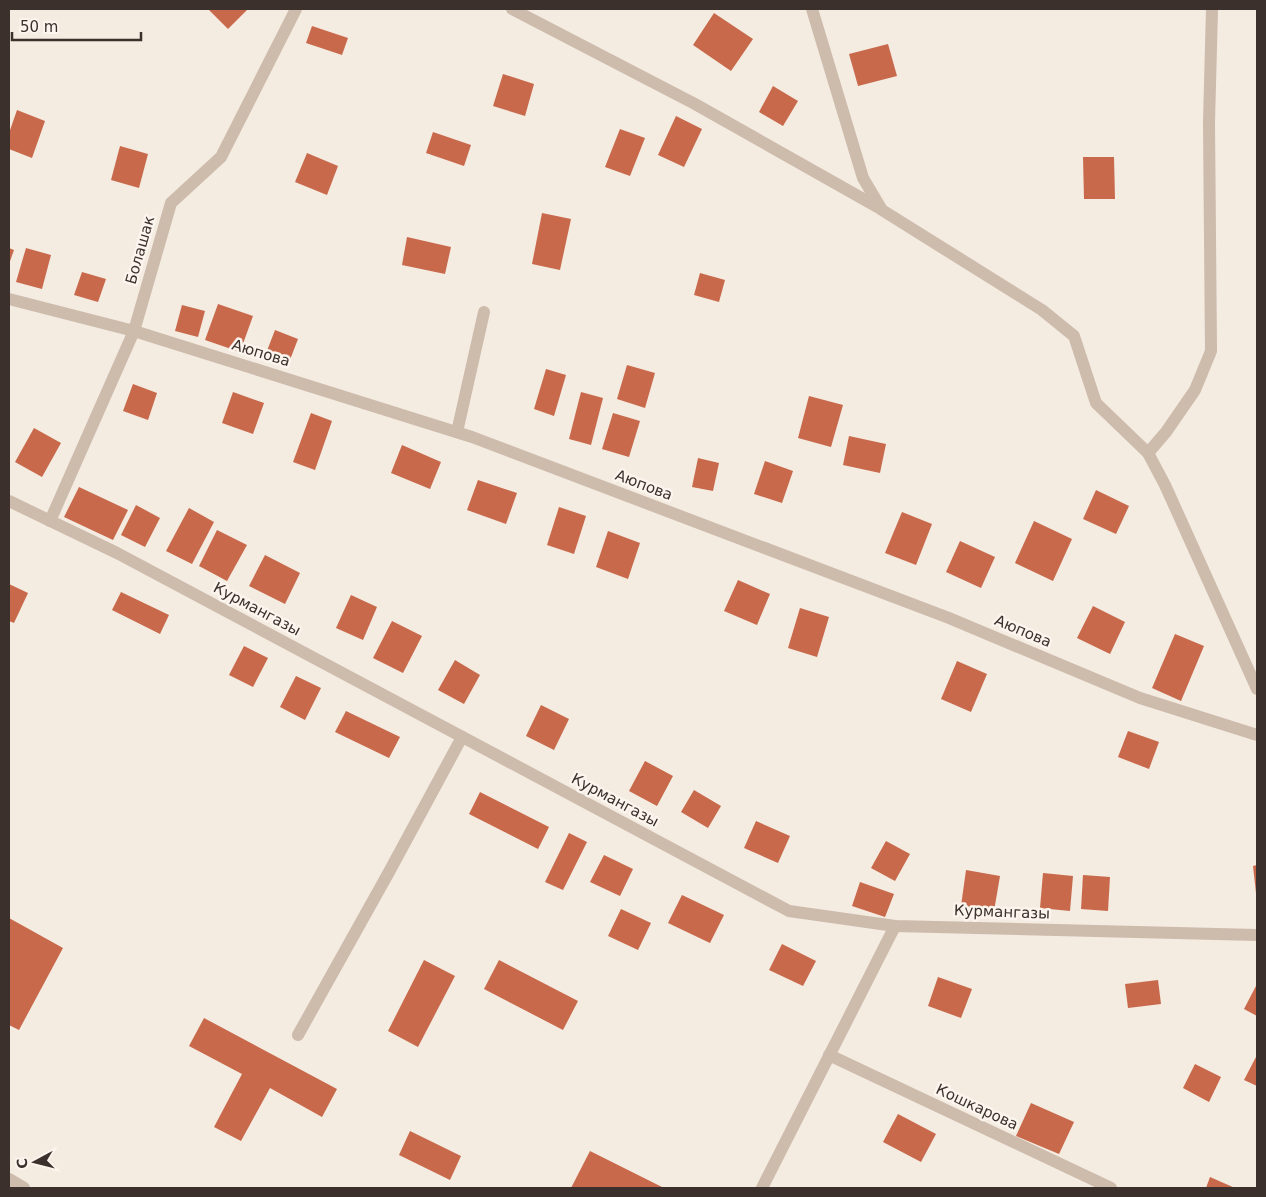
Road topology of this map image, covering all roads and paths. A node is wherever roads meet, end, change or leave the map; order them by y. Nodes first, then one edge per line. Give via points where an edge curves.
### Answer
1 (296, 9) edge
2 (512, 9) edge
3 (812, 9) edge
4 (1212, 9) edge
5 (882, 210) junction
6 (9, 299) edge
7 (484, 312) dead end
8 (134, 331) junction
9 (457, 432) junction
10 (1148, 453) junction
11 (11, 506) edge
12 (50, 521) junction
13 (1257, 689) edge
14 (1257, 735) edge
15 (462, 737) junction
16 (895, 926) junction
17 (1257, 935) edge
18 (298, 1035) dead end
19 (829, 1055) junction
20 (9, 1179) edge
21 (24, 1188) edge
22 (762, 1188) edge
23 (1111, 1188) edge

1 - 8 street, Болашак via 221,157 171,203
2 - 5 street via 695,104
3 - 5 street via 863,178
4 - 10 street via 1208,122 1211,351 1195,390
5 - 10 street via 1042,310 1074,336 1096,403
6 - 8 street, Аюпова
7 - 9 street
8 - 9 street, Аюпова
8 - 12 street, Болашак
9 - 14 street, Аюпова via 949,618 1140,698
10 - 13 street
11 - 12 street, Курмангазы
12 - 15 street, Курмангазы via 117,553
15 - 16 street, Курмангазы via 789,911
15 - 18 street
16 - 17 street, Курмангазы
16 - 19 street
19 - 22 street
19 - 23 street, Кошкарова
20 - 21 street

